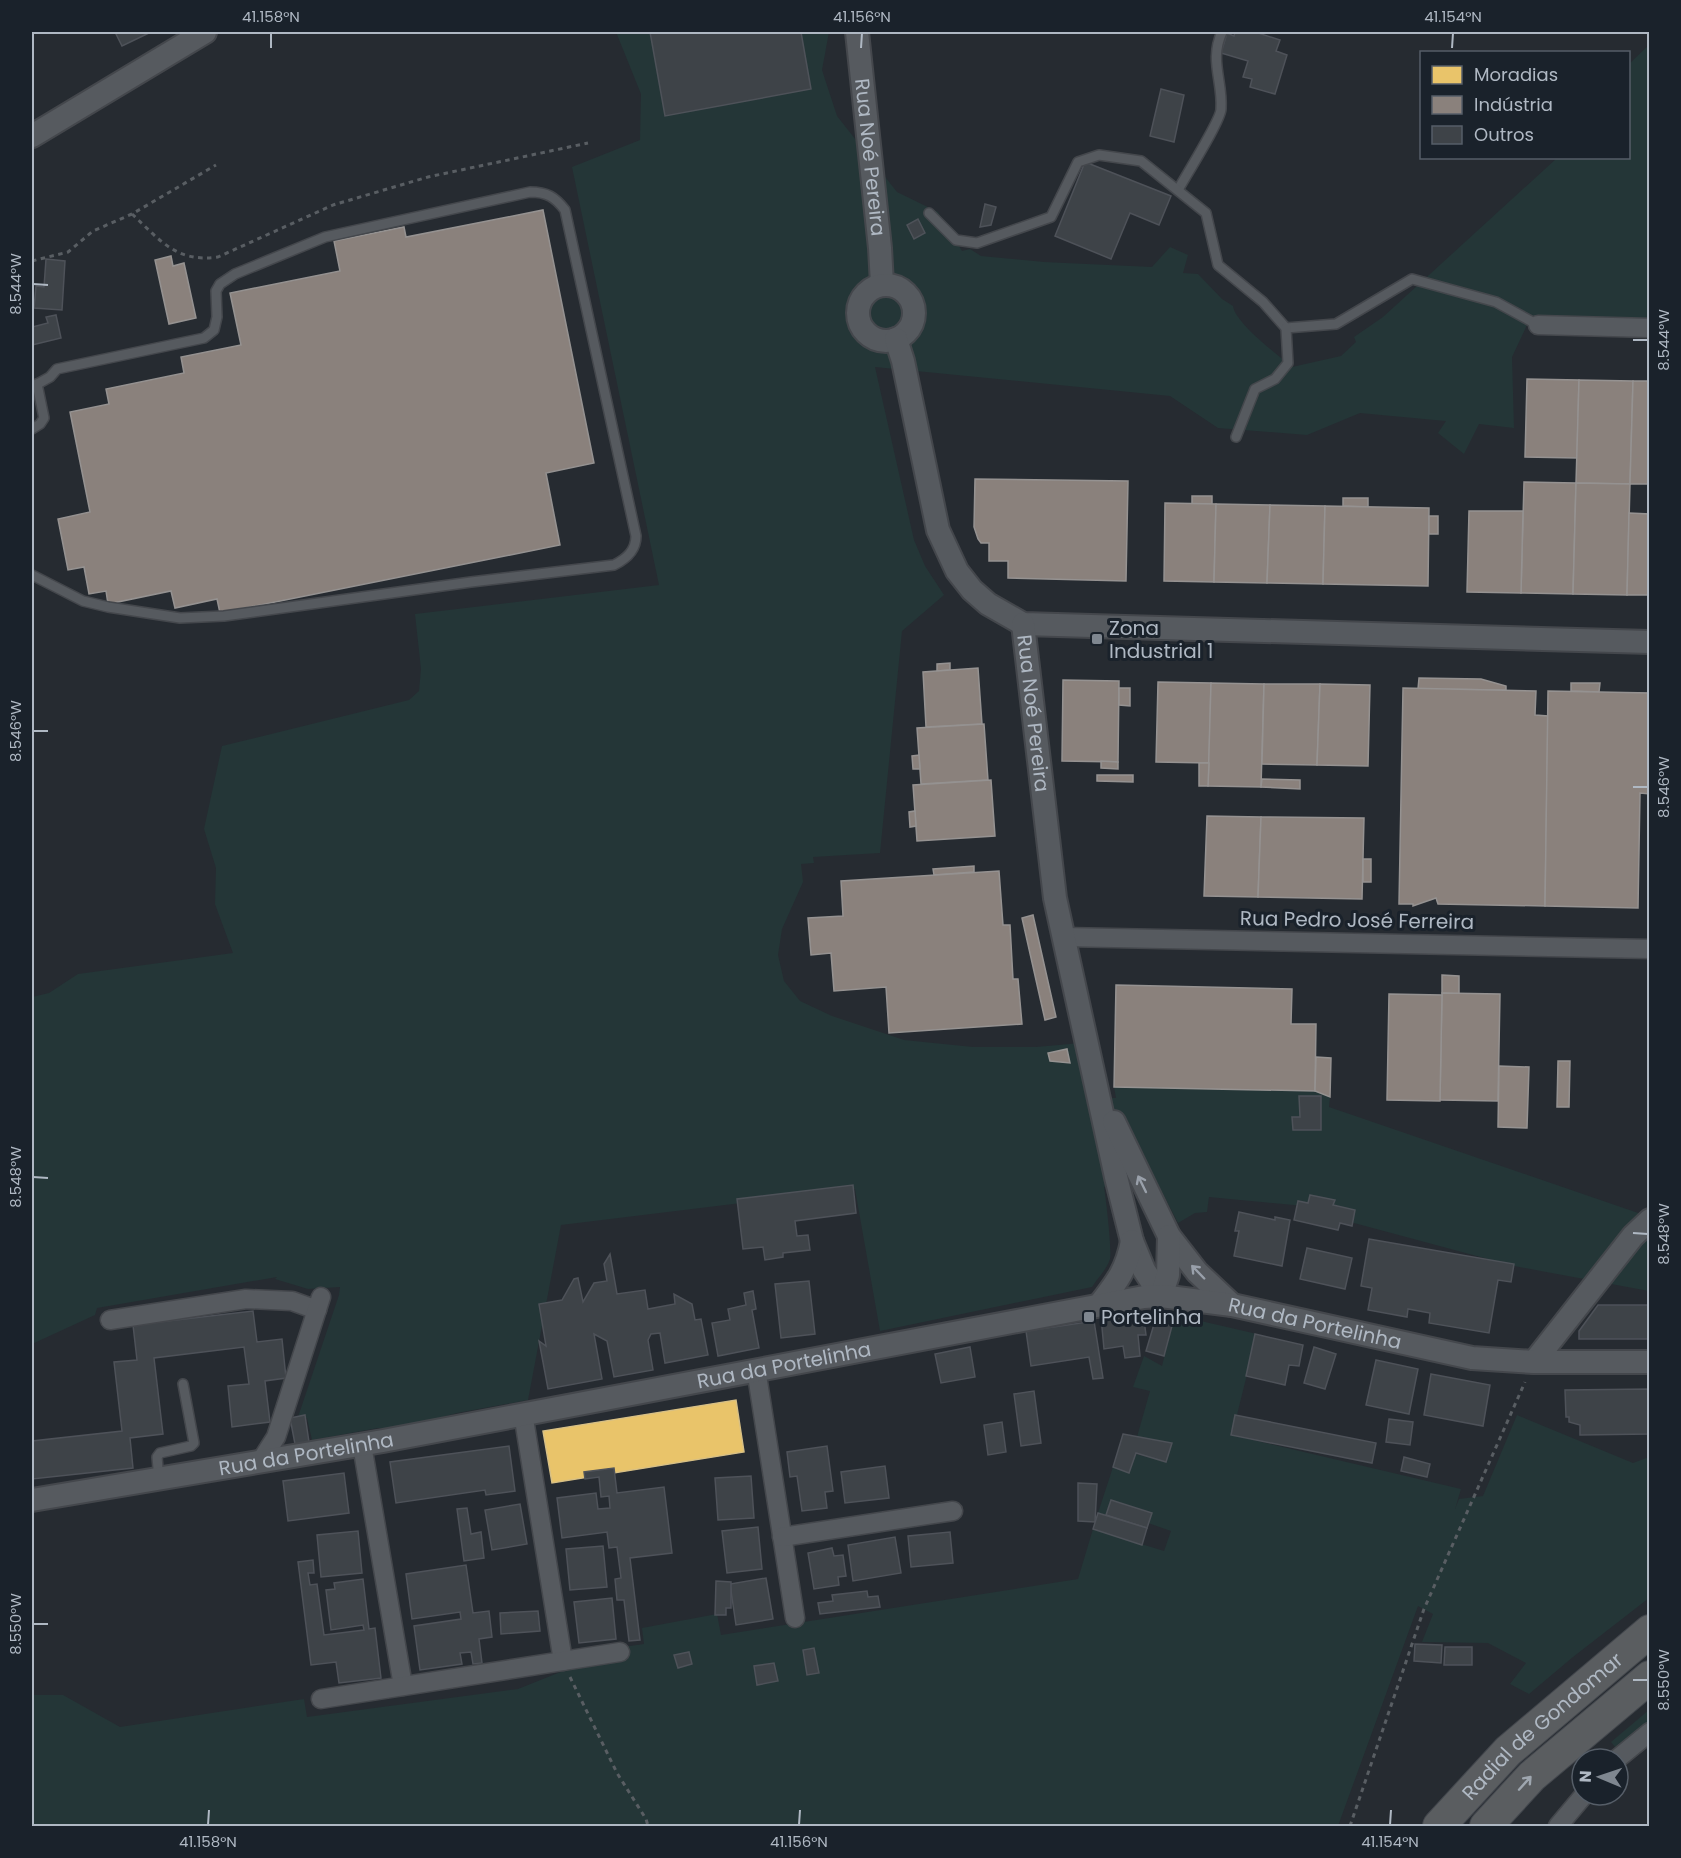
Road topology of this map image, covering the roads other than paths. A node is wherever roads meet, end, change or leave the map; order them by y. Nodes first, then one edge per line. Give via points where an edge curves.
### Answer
1 (205, 32) edge
2 (857, 32) edge
3 (1222, 32) edge
4 (32, 136) edge
5 (1178, 190) junction
6 (929, 213) dead end
7 (882, 284) junction
8 (1538, 325) joint
9 (1286, 328) junction
10 (1650, 328) edge
11 (896, 339) junction
12 (34, 386) edge
13 (32, 429) edge
14 (1236, 437) dead end
15 (32, 575) edge
16 (1023, 624) junction
17 (1650, 642) edge
18 (1064, 937) junction
19 (1650, 949) edge
20 (1098, 1088) junction
21 (1650, 1220) edge
22 (1169, 1236) junction
23 (1132, 1241) junction
24 (1161, 1296) junction
25 (1100, 1304) junction
26 (1232, 1305) junction
27 (110, 1320) dead end
28 (1534, 1362) junction
29 (1650, 1362) edge
30 (756, 1369) junction
31 (183, 1384) dead end
32 (523, 1413) junction
33 (362, 1445) junction
34 (260, 1462) junction
35 (159, 1479) junction
36 (32, 1500) edge
37 (953, 1511) dead end
38 (782, 1537) junction
39 (795, 1618) dead end
40 (1650, 1631) edge
41 (621, 1652) dead end
42 (563, 1661) junction
43 (1650, 1677) edge
44 (403, 1686) junction
45 (321, 1699) dead end
46 (1650, 1732) edge
47 (1630, 1748) edge
48 (1574, 1807) edge
49 (1439, 1827) edge
50 (1486, 1827) edge
51 (1558, 1827) edge

1 - 4 street
2 - 7 street, Rua Noé Pereira
3 - 5 lane via 1217,43 1216,69 1221,112
5 - 6 lane via 1141,161 1099,155 1078,162 1051,217 977,243 956,240
5 - 9 lane via 1206,213 1218,265 1263,302
7 - 11 street via 900,288 914,310 910,328
7 - 11 street via 860,301 859,320 877,339
8 - 9 lane via 1496,302 1413,279 1336,324
8 - 10 street
9 - 14 lane via 1288,363 1275,379 1255,389
11 - 16 street, Rua Noé Pereira via 938,530 957,571 972,590
12 - 13 lane via 44,418
12 - 15 lane via 57,369 204,338 214,330 216,291 220,285 235,274 325,237 541,192 552,195 565,210 636,543 624,560 614,565 224,616 180,618 108,607 83,601
16 - 17 street
16 - 18 street, Rua Noé Pereira via 1048,854
18 - 19 street, Rua Pedro José Ferreira
18 - 20 street, Rua Noé Pereira
22 -> 20 street, Rua Noé Pereira
20 - 23 street, Rua Noé Pereira
21 - 28 street via 1633,1236
22 - 24 street, Rua Noé Pereira via 1168,1275
26 -> 22 street, Rua Noé Pereira via 1197,1272
23 - 24 street, Rua Noé Pereira
23 - 25 street, Rua Noé Pereira via 1122,1275
24 - 25 street, Rua da Portelinha
24 - 26 street, Rua da Portelinha
25 - 30 street, Rua da Portelinha
26 - 28 street, Rua da Portelinha via 1472,1358
27 - 34 street via 246,1299 319,1303 276,1437
28 - 29 street, Rua da Portelinha
30 - 32 street, Rua da Portelinha
30 - 38 street
31 - 35 lane via 194,1443 160,1453
32 - 33 street, Rua da Portelinha
32 - 42 street
33 - 34 street, Rua da Portelinha
33 - 44 street
34 - 35 street, Rua da Portelinha
35 - 36 street, Rua da Portelinha
37 - 38 street
38 - 39 street
40 - 49 highway, Radial de Gondomar via 1508,1751
41 - 42 street
42 - 44 street
50 -> 43 highway, Radial de Gondomar via 1532,1776
44 - 45 street
46 - 47 street
48 - 51 street

